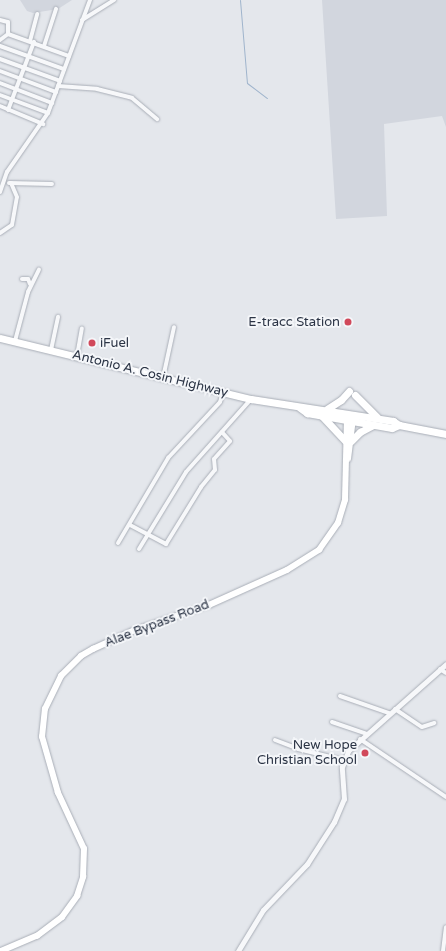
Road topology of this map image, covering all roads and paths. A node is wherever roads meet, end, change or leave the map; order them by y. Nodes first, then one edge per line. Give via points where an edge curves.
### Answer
1 (90, 0) edge
2 (114, 0) edge
3 (56, 9) dead end
4 (37, 14) dead end
5 (0, 20) edge
6 (82, 20) junction
7 (8, 34) junction
8 (0, 40) edge
9 (32, 42) junction
10 (0, 46) edge
11 (44, 46) junction
12 (69, 56) junction
13 (29, 57) junction
14 (0, 59) edge
15 (25, 68) junction
16 (64, 70) junction
17 (0, 71) edge
18 (21, 78) junction
19 (0, 83) edge
20 (59, 84) junction
21 (16, 89) junction
22 (56, 92) junction
23 (0, 95) edge
24 (12, 100) junction
25 (52, 103) junction
26 (0, 106) edge
27 (8, 110) junction
28 (48, 113) junction
29 (158, 119) dead end
30 (42, 124) junction
31 (5, 182) junction
32 (11, 183) junction
33 (52, 184) dead end
34 (0, 192) edge
35 (0, 233) edge
36 (39, 269) dead end
37 (22, 279) dead end
38 (30, 284) junction
39 (58, 317) dead end
40 (174, 327) dead end
41 (82, 328) dead end
42 (0, 338) edge
43 (15, 341) junction
44 (51, 350) junction
45 (77, 356) junction
46 (163, 378) junction
47 (223, 393) junction
48 (251, 399) junction
49 (300, 408) junction
50 (327, 410) junction
51 (322, 416) junction
52 (350, 417) junction
53 (376, 421) junction
54 (222, 432) junction
55 (446, 434) edge
56 (348, 441) junction
57 (130, 525) junction
58 (147, 535) junction
59 (118, 543) dead end
60 (139, 549) dead end
61 (446, 664) edge
62 (440, 669) junction
63 (446, 673) edge
64 (340, 696) dead end
65 (395, 708) junction
66 (389, 713) junction
67 (332, 722) dead end
68 (434, 723) dead end
69 (366, 734) junction
70 (360, 739) junction
71 (275, 740) dead end
72 (343, 760) junction
73 (446, 797) edge
74 (446, 927) edge
75 (1, 951) edge
76 (238, 951) edge
77 (443, 951) edge

1 - 6 street
2 - 6 street
3 - 11 street
4 - 9 street
5 - 7 street via 8,22
6 - 12 street
7 - 8 street
7 - 9 street
9 - 11 street
9 - 13 street
10 - 13 street
11 - 12 street
12 - 16 street
13 - 15 street
13 - 16 street
14 - 15 street
15 - 18 street
15 - 20 street
16 - 20 street
17 - 18 street
18 - 21 street
18 - 22 street
19 - 21 street
20 - 22 street
20 - 29 street via 127,96 139,102
21 - 24 street
21 - 25 street
22 - 25 street
23 - 24 street
24 - 27 street
24 - 28 street
25 - 28 street
26 - 27 street
27 - 30 street
28 - 30 street
30 - 31 street via 28,138 7,172
31 - 32 street
31 - 34 street
32 - 33 street
32 - 35 street via 17,197 12,225
36 - 38 street
37 - 38 street via 28,279
38 - 43 street
39 - 44 street
40 - 46 street
41 - 45 street
42 - 43 highway, Antonio A. Cosin Highway
43 - 44 highway, Antonio A. Cosin Highway
44 - 45 highway, Antonio A. Cosin Highway
45 - 46 highway, Antonio A. Cosin Highway
46 - 47 highway, Antonio A. Cosin Highway
47 - 48 highway, Antonio A. Cosin Highway
47 - 57 street via 220,402 168,458
48 - 49 highway, Antonio A. Cosin Highway
48 - 54 street
49 - 50 highway, Antonio A. Cosin Highway via 308,406
49 - 51 highway, Antonio A. Cosin Highway via 307,413
50 - 52 highway, Antonio A. Cosin Highway
50 - 53 highway via 352,393
51 - 52 highway, Antonio A. Cosin Highway
51 - 56 highway
52 - 53 highway, Antonio A. Cosin Highway
52 - 56 main road, Alae Bypass Road
53 - 55 highway, Antonio A. Cosin Highway via 392,428 398,425
53 - 56 highway
54 - 58 street via 186,472
54 - 58 street via 230,440 214,459 215,470 198,491 167,543 163,545
56 - 75 main road, Alae Bypass Road via 345,500 341,517 331,535 312,555 287,570 209,605 135,630 105,644 81,656 61,676 45,709 42,733 58,793 84,849 80,888 71,906 51,927 23,943
57 - 58 street
57 - 59 street
58 - 60 street
61 - 62 street
62 - 63 street
62 - 65 street
64 - 66 street
65 - 66 street
65 - 68 street via 422,727
66 - 69 street
67 - 69 street
69 - 70 street
70 - 72 street
70 - 73 street
71 - 72 street via 298,749
72 - 76 street via 344,794 334,822 307,864 263,910
74 - 77 street

